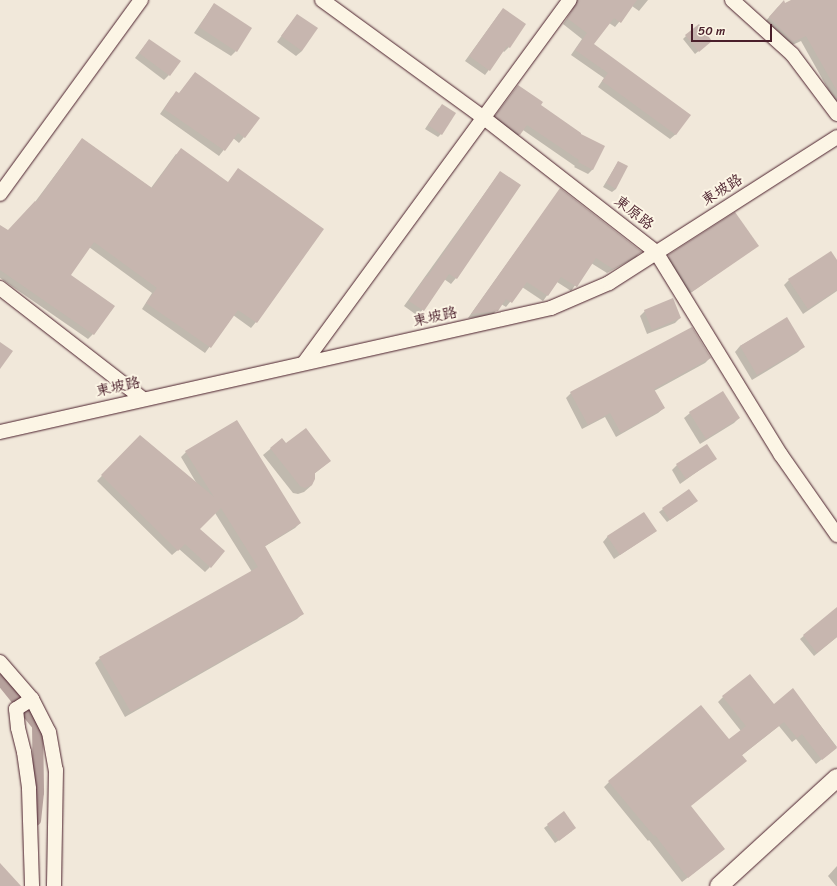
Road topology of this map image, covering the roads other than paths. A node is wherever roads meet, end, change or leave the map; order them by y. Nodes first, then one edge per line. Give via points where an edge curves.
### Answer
1 (141, 0) edge
2 (322, 0) edge
3 (570, 0) edge
4 (732, 0) edge
5 (837, 114) edge
6 (484, 118) junction
7 (837, 137) edge
8 (0, 194) edge
9 (656, 252) junction
10 (0, 288) edge
11 (304, 363) junction
12 (143, 399) junction
13 (0, 432) edge
14 (837, 535) edge
15 (0, 662) edge
16 (32, 699) junction
17 (837, 778) edge
18 (32, 886) edge
19 (54, 886) edge
20 (719, 886) edge

1 - 8 street
2 - 6 street, 東原路
3 - 6 street
4 - 5 street via 792,54
6 - 9 street, 東原路
6 - 11 street
7 - 9 street, 東坡路
9 - 11 street, 東坡路 via 609,283 551,308
9 - 14 street, 東原路 via 781,455
10 - 12 street
11 - 12 street, 東坡路
12 - 13 street, 東坡路
15 - 16 street
16 - 18 street via 16,709 29,789
16 - 19 street via 49,732 56,770
17 - 20 main road

